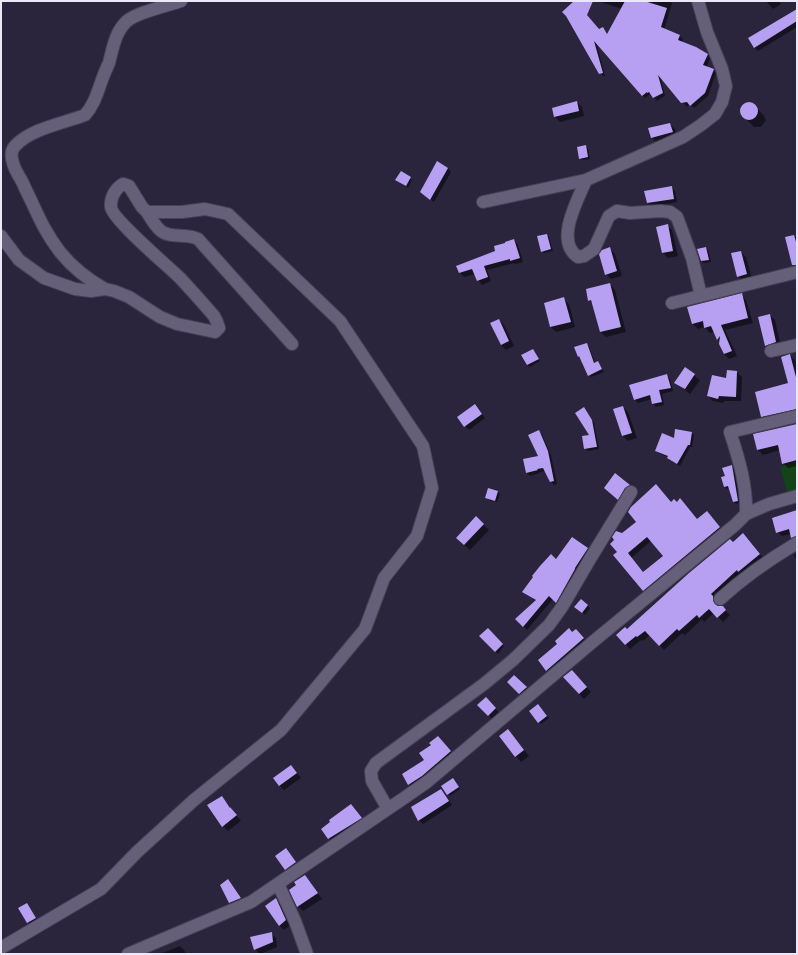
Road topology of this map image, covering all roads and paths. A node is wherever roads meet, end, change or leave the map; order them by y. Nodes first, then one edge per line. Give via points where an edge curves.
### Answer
1 (182, 1) edge
2 (698, 1) edge
3 (586, 180) junction
4 (483, 202) dead end
5 (148, 212) junction
6 (1, 236) edge
7 (797, 272) edge
8 (105, 289) junction
9 (701, 296) junction
10 (672, 303) dead end
11 (292, 344) dead end
12 (797, 345) edge
13 (771, 351) dead end
14 (797, 416) edge
15 (631, 492) dead end
16 (797, 496) edge
17 (746, 514) junction
18 (797, 543) edge
19 (720, 599) dead end
20 (388, 809) junction
21 (278, 884) junction
22 (1, 948) edge
23 (128, 954) edge
24 (307, 954) edge

1 - 8 street via 128,20 114,42 98,93 85,115 34,132 14,146 11,156 39,219 60,253 80,274
2 - 3 street via 726,86 722,102 715,114 683,137
3 - 4 street
3 - 9 street via 569,224 568,242 574,254 578,257 584,256 594,249 608,216 616,211 670,212 677,217 692,258
5 - 8 street via 129,186 123,184 116,188 112,198 113,212 195,295 214,316 219,328 215,332 178,324 160,317 130,297
5 - 11 street via 162,232 170,235 192,235 198,239
5 - 22 street via 205,209 228,214 340,321 423,446 432,488 417,536 384,578 365,629 281,730 194,800 101,889
6 - 8 street via 19,260 44,278 75,289
7 - 9 street
9 - 10 street
12 - 13 street
14 - 17 street via 730,432 744,484
15 - 20 street via 549,625 484,684 376,763 371,771 372,781
16 - 17 street
17 - 20 street via 427,782
18 - 19 street
20 - 21 street
21 - 23 street via 251,902
21 - 24 street

